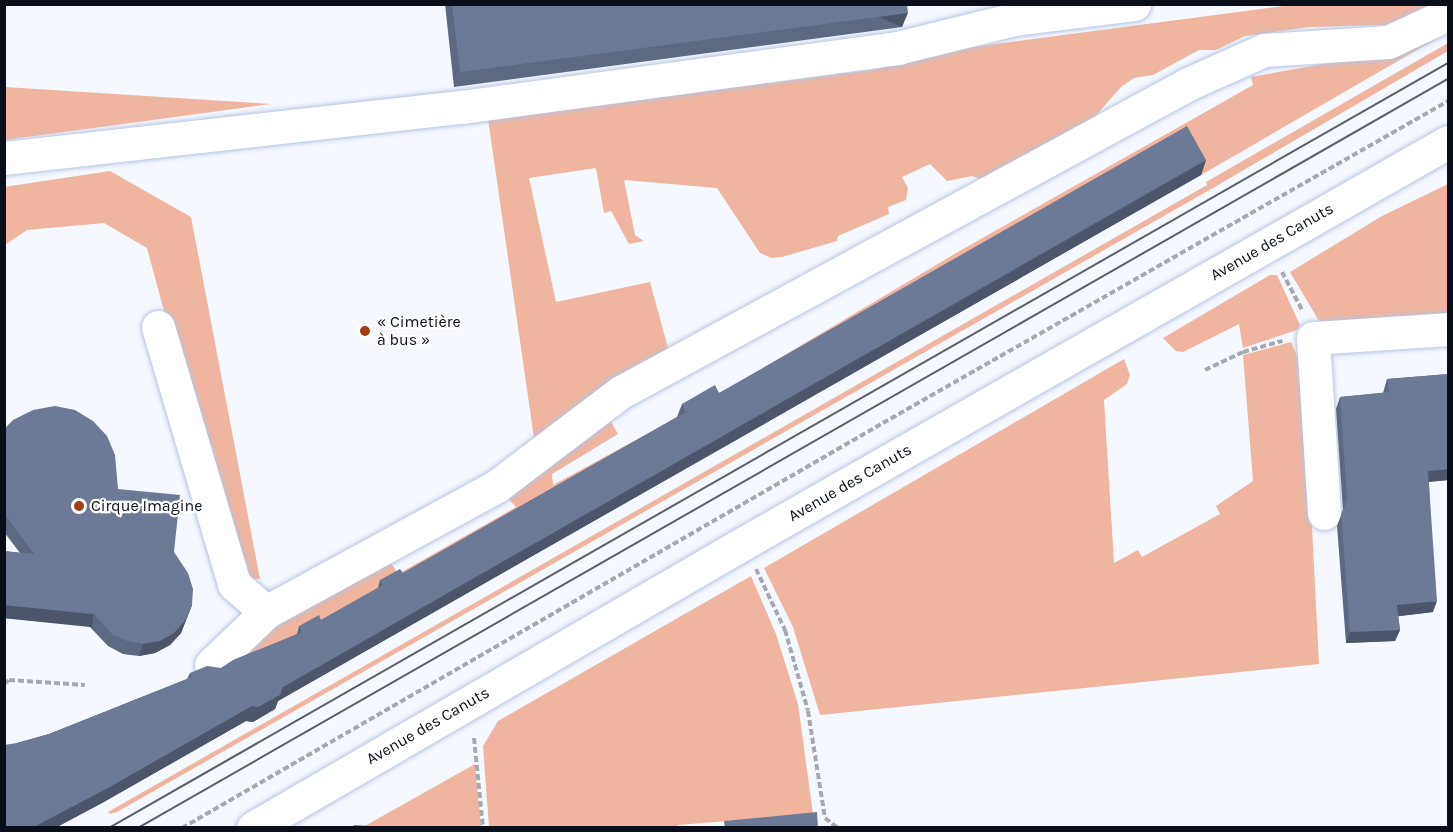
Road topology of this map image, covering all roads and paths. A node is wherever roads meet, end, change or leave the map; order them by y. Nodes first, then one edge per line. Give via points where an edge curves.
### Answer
1 (1134, 4) edge
2 (1449, 14) edge
3 (1449, 142) edge
4 (4, 158) edge
5 (1280, 268) dead end
6 (158, 327) dead end
7 (1449, 329) edge
8 (1312, 338) junction
9 (1205, 370) dead end
10 (1324, 513) dead end
11 (756, 568) dead end
12 (266, 612) junction
13 (211, 665) edge
14 (4, 684) edge
15 (85, 685) dead end
16 (474, 738) dead end
17 (252, 828) edge
18 (483, 828) edge
19 (837, 828) edge

1 - 4 street via 1014,20 897,48 474,106
2 - 12 street via 1388,42 1264,50 1188,84 621,392 497,486
3 - 17 street, Avenue des Canuts
5 - 8 path via 1311,328
6 - 12 street via 234,584
7 - 8 street
8 - 9 path via 1290,339 1243,352
8 - 10 street
11 - 19 path via 785,630 804,699 825,818
12 - 13 street
14 - 15 path via 9,680
16 - 18 path

